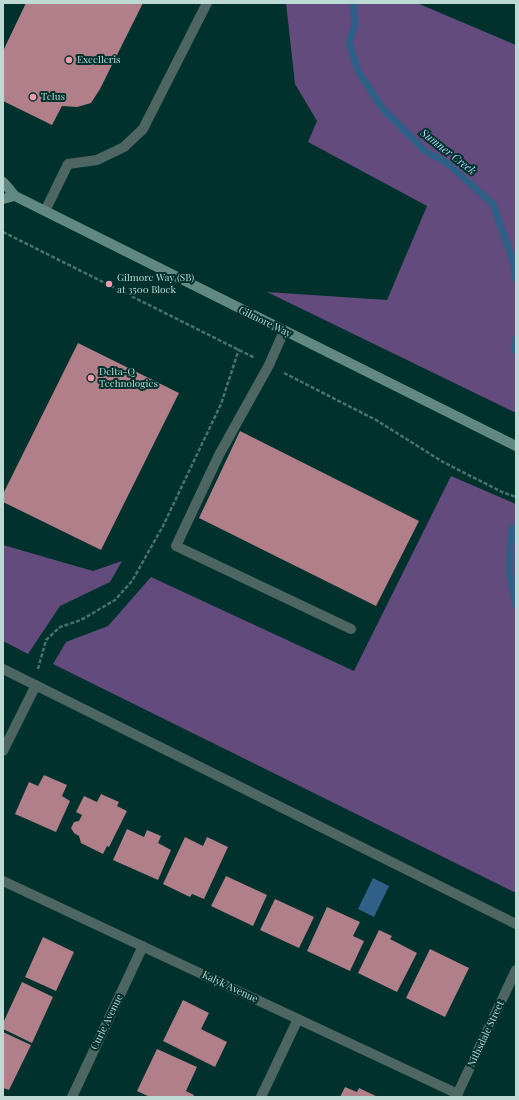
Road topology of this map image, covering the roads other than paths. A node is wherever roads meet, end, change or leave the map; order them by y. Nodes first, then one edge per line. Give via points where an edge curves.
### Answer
1 (207, 3) edge
2 (3, 182) edge
3 (15, 196) junction
4 (3, 199) edge
5 (45, 211) junction
6 (284, 331) junction
7 (516, 446) edge
8 (351, 630) dead end
9 (3, 669) edge
10 (36, 685) junction
11 (3, 751) edge
12 (3, 880) edge
13 (516, 924) edge
14 (143, 946) junction
15 (516, 970) edge
16 (298, 1019) junction
17 (457, 1095) edge
18 (72, 1097) edge
19 (261, 1097) edge

1 - 5 street via 143,129 124,147 97,160 68,164
2 - 3 street, Gilmore Way
3 - 4 street
3 - 5 street, Gilmore Way
5 - 6 street, Gilmore Way
6 - 7 street, Gilmore Way
6 - 8 street via 269,365 219,455 176,546
9 - 10 street
10 - 11 street
10 - 13 street
12 - 14 street, Kalyk Avenue
14 - 16 street, Kalyk Avenue
14 - 18 street, Curle Avenue
15 - 17 street, Nithsdale Street
16 - 17 street, Kalyk Avenue
16 - 19 street

